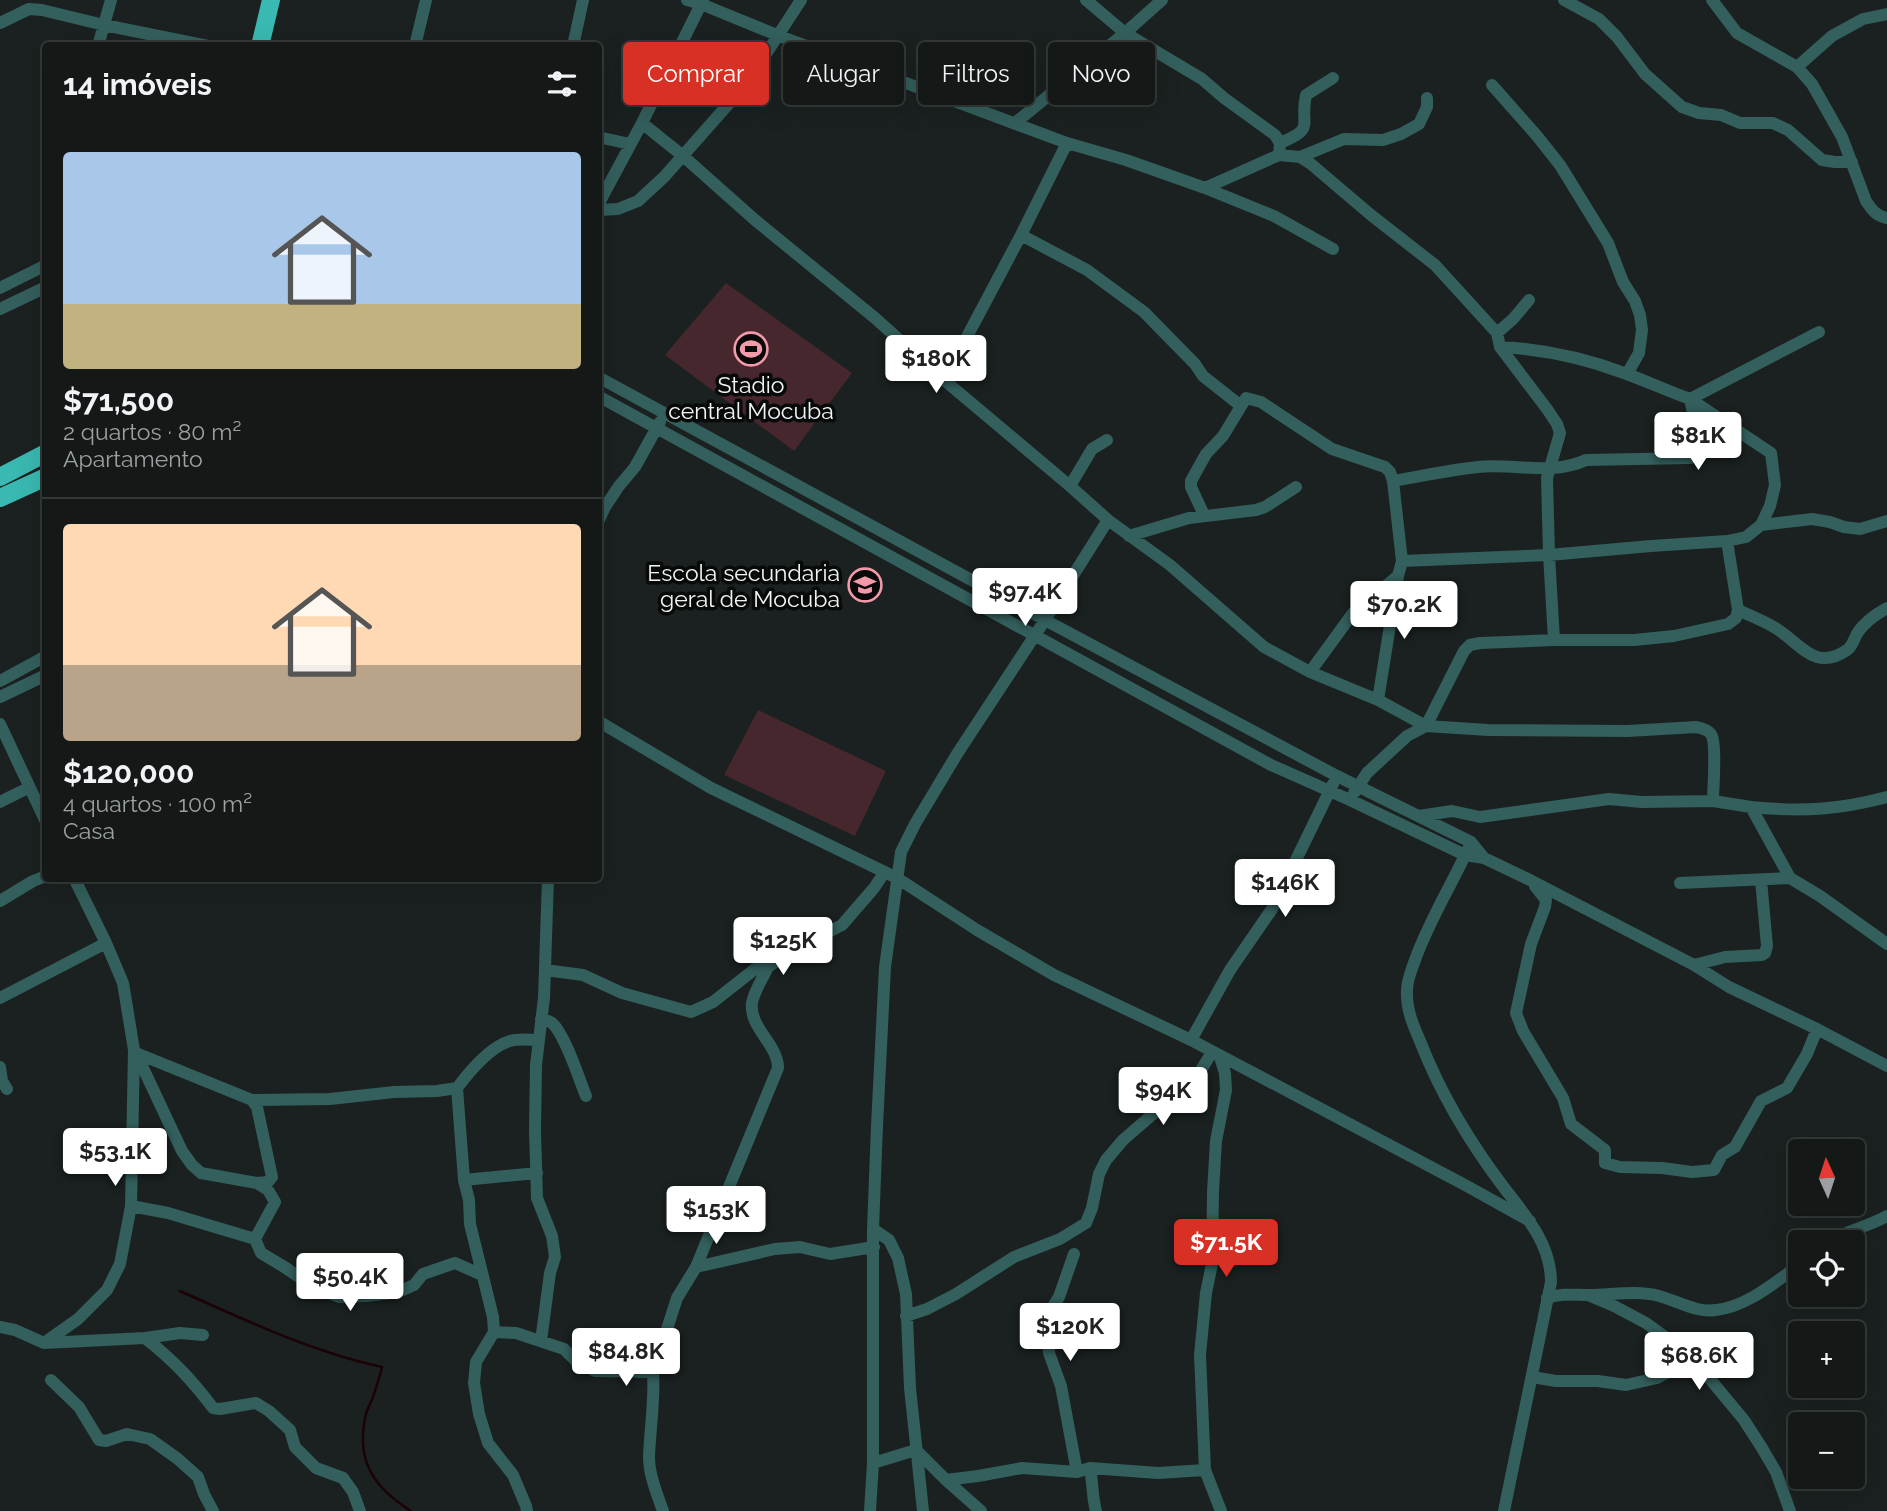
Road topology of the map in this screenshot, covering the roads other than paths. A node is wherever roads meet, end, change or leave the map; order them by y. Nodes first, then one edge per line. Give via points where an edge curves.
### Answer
1 (111, 0) edge
2 (271, 0) edge
3 (426, 0) edge
4 (583, 0) edge
5 (687, 0) edge
6 (801, 0) edge
7 (1086, 0) edge
8 (1162, 0) edge
9 (1564, 0) edge
10 (1712, 0) edge
11 (702, 2) edge
12 (1887, 15) edge
13 (0, 23) edge
14 (104, 25) junction
15 (1125, 33) junction
16 (778, 35) junction
17 (99, 42) edge
18 (188, 42) edge
19 (261, 42) edge
20 (416, 42) edge
21 (574, 42) edge
22 (1797, 67) junction
23 (1333, 78) dead end
24 (1492, 85) dead end
25 (1427, 98) dead end
26 (642, 123) junction
27 (1015, 123) junction
28 (602, 138) edge
29 (1067, 143) junction
30 (631, 144) junction
31 (1279, 149) junction
32 (683, 156) junction
33 (1300, 156) junction
34 (1852, 162) junction
35 (1205, 188) junction
36 (602, 198) edge
37 (602, 211) edge
38 (1887, 218) edge
39 (1021, 235) junction
40 (1333, 249) dead end
41 (42, 267) edge
42 (0, 288) edge
43 (42, 289) edge
44 (1529, 300) dead end
45 (0, 309) edge
46 (1819, 332) dead end
47 (1497, 333) junction
48 (1500, 346) junction
49 (1627, 374) junction
50 (602, 379) edge
51 (944, 380) junction
52 (602, 398) edge
53 (1690, 399) junction
54 (1241, 406) junction
55 (665, 413) junction
56 (657, 428) junction
57 (1107, 440) dead end
58 (42, 455) edge
59 (1550, 469) junction
60 (0, 477) edge
61 (42, 479) edge
62 (1393, 481) junction
63 (1070, 486) junction
64 (1296, 487) dead end
65 (0, 498) edge
66 (823, 499) junction
67 (602, 513) edge
68 (814, 514) junction
69 (1204, 515) junction
70 (1108, 520) junction
71 (1887, 521) edge
72 (1762, 525) junction
73 (1129, 536) junction
74 (1727, 541) junction
75 (1549, 555) junction
76 (1402, 561) junction
77 (1398, 576) junction
78 (1887, 608) edge
79 (1738, 610) junction
80 (1045, 620) junction
81 (1034, 636) junction
82 (1554, 640) junction
83 (42, 658) edge
84 (1310, 671) junction
85 (42, 677) edge
86 (0, 681) edge
87 (0, 697) edge
88 (1378, 700) junction
89 (602, 723) edge
90 (0, 724) edge
91 (1426, 726) junction
92 (1276, 742) junction
93 (1271, 765) junction
94 (1337, 776) junction
95 (1358, 786) junction
96 (28, 788) junction
97 (1329, 791) junction
98 (1887, 797) edge
99 (1350, 800) junction
100 (1713, 801) junction
101 (0, 802) edge
102 (1751, 807) junction
103 (42, 814) edge
104 (1419, 816) junction
105 (1471, 842) junction
106 (1465, 855) junction
107 (1484, 858) junction
108 (884, 873) junction
109 (42, 878) edge
110 (897, 878) junction
111 (1790, 878) junction
112 (1531, 880) junction
113 (1762, 880) junction
114 (76, 882) edge
115 (548, 882) edge
116 (1680, 883) dead end
117 (0, 901) edge
118 (106, 943) junction
119 (1887, 944) edge
120 (1694, 965) junction
121 (768, 967) junction
122 (545, 970) junction
123 (0, 998) edge
124 (541, 1019) junction
125 (1817, 1029) junction
126 (538, 1040) junction
127 (1191, 1040) junction
128 (135, 1051) junction
129 (1216, 1054) junction
130 (1887, 1066) edge
131 (0, 1068) edge
132 (457, 1088) junction
133 (7, 1090) dead end
134 (586, 1096) dead end
135 (252, 1100) junction
136 (537, 1173) junction
137 (464, 1180) junction
138 (257, 1183) junction
139 (131, 1206) junction
140 (1887, 1216) edge
141 (1530, 1221) junction
142 (873, 1229) junction
143 (1849, 1230) edge
144 (255, 1239) junction
145 (874, 1247) junction
146 (1074, 1254) dead end
147 (696, 1267) junction
148 (1788, 1272) edge
149 (482, 1275) junction
150 (1588, 1295) junction
151 (1547, 1298) junction
152 (906, 1317) junction
153 (0, 1327) edge
154 (494, 1332) junction
155 (203, 1335) dead end
156 (145, 1338) junction
157 (541, 1340) junction
158 (44, 1343) junction
159 (1690, 1355) junction
160 (653, 1372) junction
161 (1532, 1377) junction
162 (51, 1380) dead end
163 (916, 1450) junction
164 (873, 1463) junction
165 (1090, 1468) junction
166 (1205, 1470) junction
167 (1077, 1472) junction
168 (946, 1480) junction
169 (213, 1511) edge
170 (360, 1511) edge
171 (527, 1511) edge
172 (663, 1511) edge
173 (870, 1511) edge
174 (923, 1511) edge
175 (981, 1511) edge
176 (1096, 1511) edge
177 (1221, 1511) edge
178 (1504, 1511) edge
179 (1790, 1511) edge

1 - 14 street
2 - 19 highway
3 - 20 street
4 - 21 street
5 - 11 street
6 - 16 street
7 - 15 street
8 - 15 street
9 - 34 street via 1599,19 1645,74 1682,107 1740,123 1773,123 1822,160
10 - 22 street via 1737,33
11 - 16 street
11 - 26 street
12 - 22 street via 1863,19 1832,36
13 - 14 street via 29,9
14 - 17 street
14 - 18 street
15 - 27 street
15 - 31 street via 1202,79 1275,135
16 - 27 street
16 - 32 street via 747,83
22 - 34 street via 1819,94
23 - 31 street via 1306,95 1305,129
24 - 49 street via 1560,166 1608,243 1640,315 1639,353
25 - 33 street via 1419,124 1401,134 1383,140 1345,139
26 - 30 street
26 - 32 street
27 - 29 street
28 - 30 street
29 - 35 street
29 - 39 street
30 - 36 street
31 - 33 street
31 - 35 street
32 - 37 street via 638,201
32 - 51 street
33 - 47 street via 1435,265
34 - 38 street via 1872,211
35 - 40 street via 1274,216
39 - 51 street
39 - 54 street via 1087,270 1144,312 1203,376
41 - 42 street
43 - 45 street
44 - 47 street
46 - 53 street
47 - 48 street
48 - 49 street via 1560,355
48 - 59 street via 1557,424 1560,433
49 - 53 street
50 - 55 street
51 - 63 street
52 - 56 street
53 - 59 street via 1696,447 1690,458 1586,460
53 - 72 street via 1771,453 1775,485
54 - 62 street via 1247,398 1261,402 1332,449 1385,467
54 - 69 street via 1191,481
55 - 56 street
55 - 66 street
56 - 67 street
56 - 68 street
57 - 63 street via 1092,449
58 - 60 highway
59 - 62 street via 1480,467
59 - 75 street
61 - 65 highway
62 - 76 street
63 - 70 street
64 - 69 street via 1256,510
66 - 68 street
66 - 80 street
68 - 81 street
69 - 73 street
70 - 73 street
70 - 80 street
71 - 72 street via 1860,529 1812,519
72 - 74 street via 1746,537
73 - 84 street via 1170,565 1264,647
74 - 75 street
74 - 79 street
75 - 76 street
75 - 82 street
76 - 77 street
77 - 84 street via 1353,612
77 - 88 street
78 - 79 street via 1864,625 1850,648 1820,658 1812,657 1774,627
79 - 82 street via 1728,624 1674,636
80 - 81 street
80 - 92 street
81 - 93 street
81 - 110 street via 915,824 901,852
82 - 91 street via 1470,645
83 - 86 street
84 - 88 street
85 - 87 street
88 - 91 street
89 - 108 street via 711,788
90 - 96 street
91 - 95 street via 1407,736
91 - 100 street via 1705,729 1714,743
92 - 93 street
92 - 94 street
93 - 97 street
94 - 95 street
94 - 97 street
95 - 99 street
95 - 104 street
96 - 101 street
96 - 103 street
97 - 99 street
97 - 127 street via 1272,909 1230,970
98 - 102 street via 1821,810
99 - 106 street
100 - 102 street
100 - 104 street via 1609,799 1480,817 1452,811
102 - 111 street
104 - 105 street
105 - 106 street
105 - 107 street
106 - 107 street
106 - 141 street via 1423,936 1407,989 1409,1013 1461,1126
107 - 112 street
108 - 110 street
108 - 121 street via 842,925
109 - 117 street
110 - 127 street via 1054,975
110 - 142 street via 885,967
111 - 113 street
111 - 119 street
112 - 120 street
112 - 125 street via 1546,900 1516,1013 1563,1098 1571,1124 1605,1150 1605,1163 1714,1170 1722,1155 1735,1147 1761,1101 1787,1088
113 - 116 street
113 - 120 street via 1765,953
114 - 118 street
115 - 122 street
118 - 123 street
118 - 128 street via 123,983
120 - 125 street
121 - 122 street via 755,969 713,1002 691,1012 622,993 583,975
121 - 147 street via 752,1002 754,1017 778,1068
122 - 124 street
124 - 126 street
124 - 134 street via 554,1025 572,1056
125 - 130 street
126 - 132 street via 503,1044
126 - 136 street
127 - 129 street
128 - 135 street
128 - 138 street via 181,1151 192,1165 201,1173
128 - 139 street
129 - 141 street
129 - 152 street via 1106,1160 1086,1223
129 - 166 street via 1225,1073 1226,1090 1216,1141 1212,1264 1200,1355
131 - 133 street
132 - 135 street via 330,1099
132 - 137 street
135 - 138 street via 272,1177
136 - 137 street
136 - 157 street via 537,1198 555,1257
137 - 149 street
138 - 144 street via 275,1202
139 - 144 street
139 - 158 street via 120,1264 107,1290 78,1319
140 - 143 street
141 - 151 street via 1546,1250 1551,1272
142 - 145 street
142 - 152 street via 889,1240 898,1258
144 - 149 street via 261,1254 340,1297 398,1292 414,1285 423,1274 455,1263
145 - 147 street via 830,1254 800,1247 775,1249
145 - 164 street
146 - 167 street via 1049,1313 1048,1338
147 - 160 street via 677,1298
148 - 150 street via 1742,1302 1717,1310 1699,1310 1655,1295
149 - 154 street
150 - 151 street
150 - 159 street via 1646,1323
151 - 161 street
152 - 163 street
153 - 158 street
154 - 157 street
154 - 171 street via 476,1362 479,1414 488,1443 513,1475
155 - 156 street
156 - 158 street
156 - 170 street via 171,1358 213,1408 256,1403 268,1410 290,1430 295,1447 316,1468 343,1478
157 - 160 street via 564,1349 595,1371
159 - 161 street via 1657,1378 1626,1385
159 - 179 street via 1762,1448
160 - 172 street via 649,1459
161 - 178 street
162 - 169 street via 79,1406 99,1440 127,1434 150,1439 178,1459 198,1476
163 - 164 street
163 - 168 street
163 - 174 street
164 - 173 street
165 - 166 street via 1158,1473
165 - 167 street
165 - 176 street
166 - 177 street
167 - 168 street via 1021,1468
168 - 175 street

